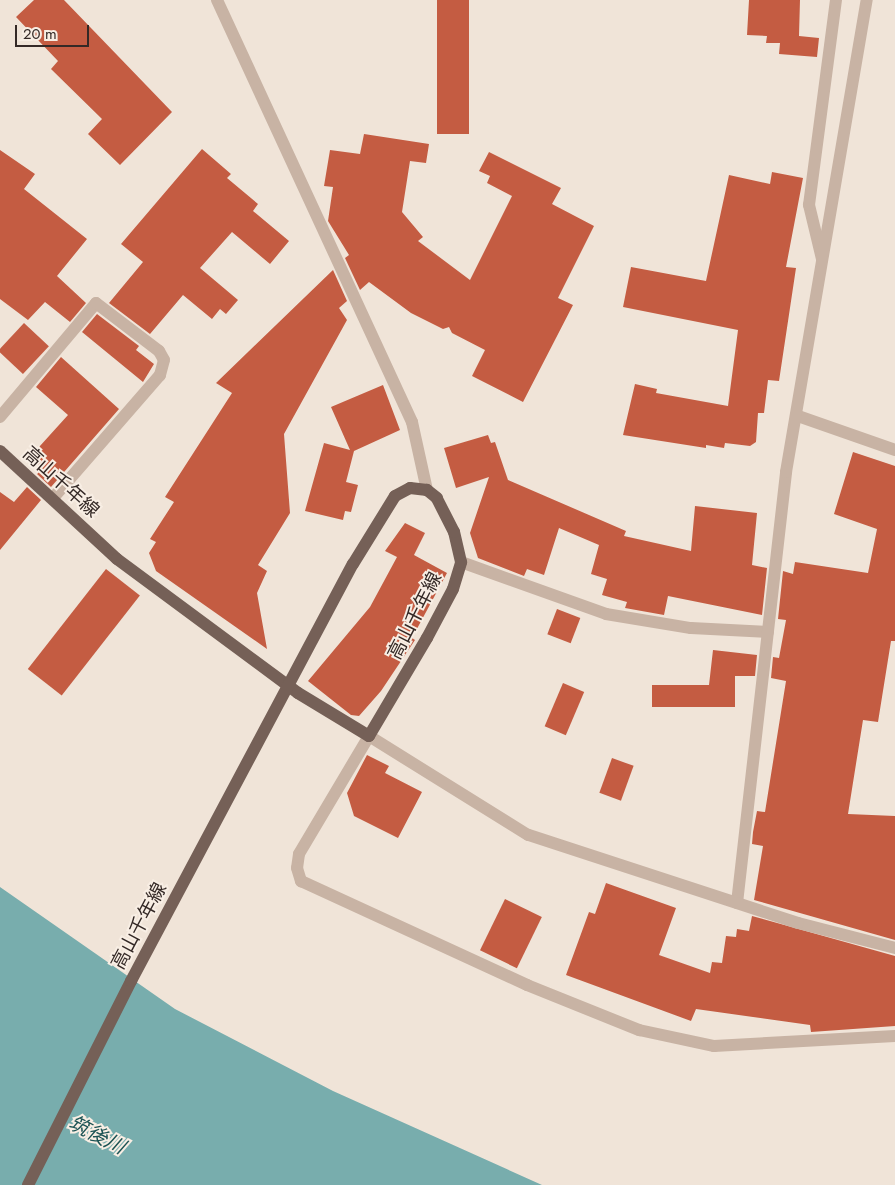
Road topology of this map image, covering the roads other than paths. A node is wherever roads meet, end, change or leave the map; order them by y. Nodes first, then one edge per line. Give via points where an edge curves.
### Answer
1 (217, 0) edge
2 (836, 0) edge
3 (867, 0) edge
4 (823, 264) junction
5 (798, 416) junction
6 (0, 417) edge
7 (895, 450) edge
8 (0, 451) edge
9 (427, 490) junction
10 (53, 498) junction
11 (461, 562) junction
12 (768, 632) junction
13 (369, 736) junction
14 (737, 903) junction
15 (895, 948) edge
16 (895, 1036) edge
17 (28, 1185) edge

1 - 9 street via 412,422
2 - 4 street via 809,205
3 - 4 street
4 - 5 street
5 - 7 street
5 - 12 street via 786,472
6 - 10 street via 96,303 159,351 164,360 160,375
8 - 10 main road, 高山千年線
9 - 11 main road, 高山千年線 via 445,510
9 - 17 main road, 高山千年線, bridge via 410,488 395,496 353,564 131,981
10 - 13 main road, 高山千年線 via 117,559 298,693
11 - 12 street via 606,614 691,628
11 - 13 main road, 高山千年線 via 453,589
12 - 14 street
13 - 14 street via 528,835
13 - 16 street via 299,854 297,868 301,881 527,985 639,1030 714,1046
14 - 15 street

